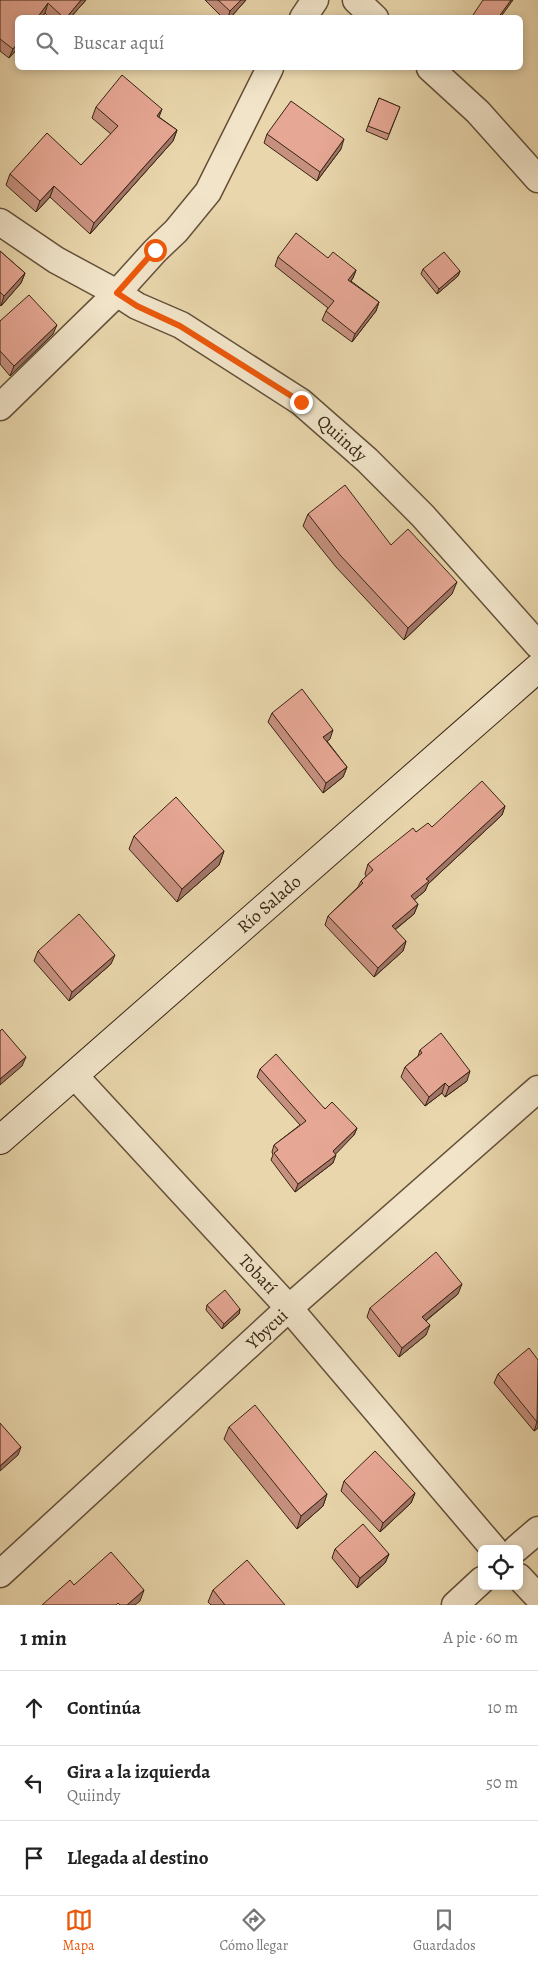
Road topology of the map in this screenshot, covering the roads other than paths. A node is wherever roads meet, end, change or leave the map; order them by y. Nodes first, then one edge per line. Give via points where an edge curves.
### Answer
1 (315, 0) edge
2 (356, 0) edge
3 (305, 15) edge
4 (372, 15) edge
5 (269, 70) edge
6 (432, 70) edge
7 (538, 179) edge
8 (0, 222) edge
9 (117, 293) junction
10 (0, 407) edge
11 (538, 645) edge
12 (538, 668) edge
13 (74, 1075) junction
14 (538, 1089) edge
15 (0, 1140) edge
16 (289, 1308) junction
17 (538, 1530) edge
18 (491, 1545) edge
19 (521, 1545) edge
20 (0, 1574) edge
21 (523, 1581) edge
22 (478, 1584) edge
23 (538, 1597) edge
24 (455, 1605) edge

1 - 3 street
2 - 4 street
5 - 9 street via 208,192
6 - 7 street via 478,112
8 - 9 street, Quiindy via 56,260
9 - 10 street
9 - 11 street, Quiindy via 180,326 301,402 367,460 423,516
12 - 13 street, Río Salado
13 - 15 street, Río Salado
13 - 16 street, Tobatí
14 - 16 street, Ybycui
16 - 18 street, Tobatí
16 - 20 street, Ybycui
17 - 19 street
21 - 23 street
22 - 24 street

